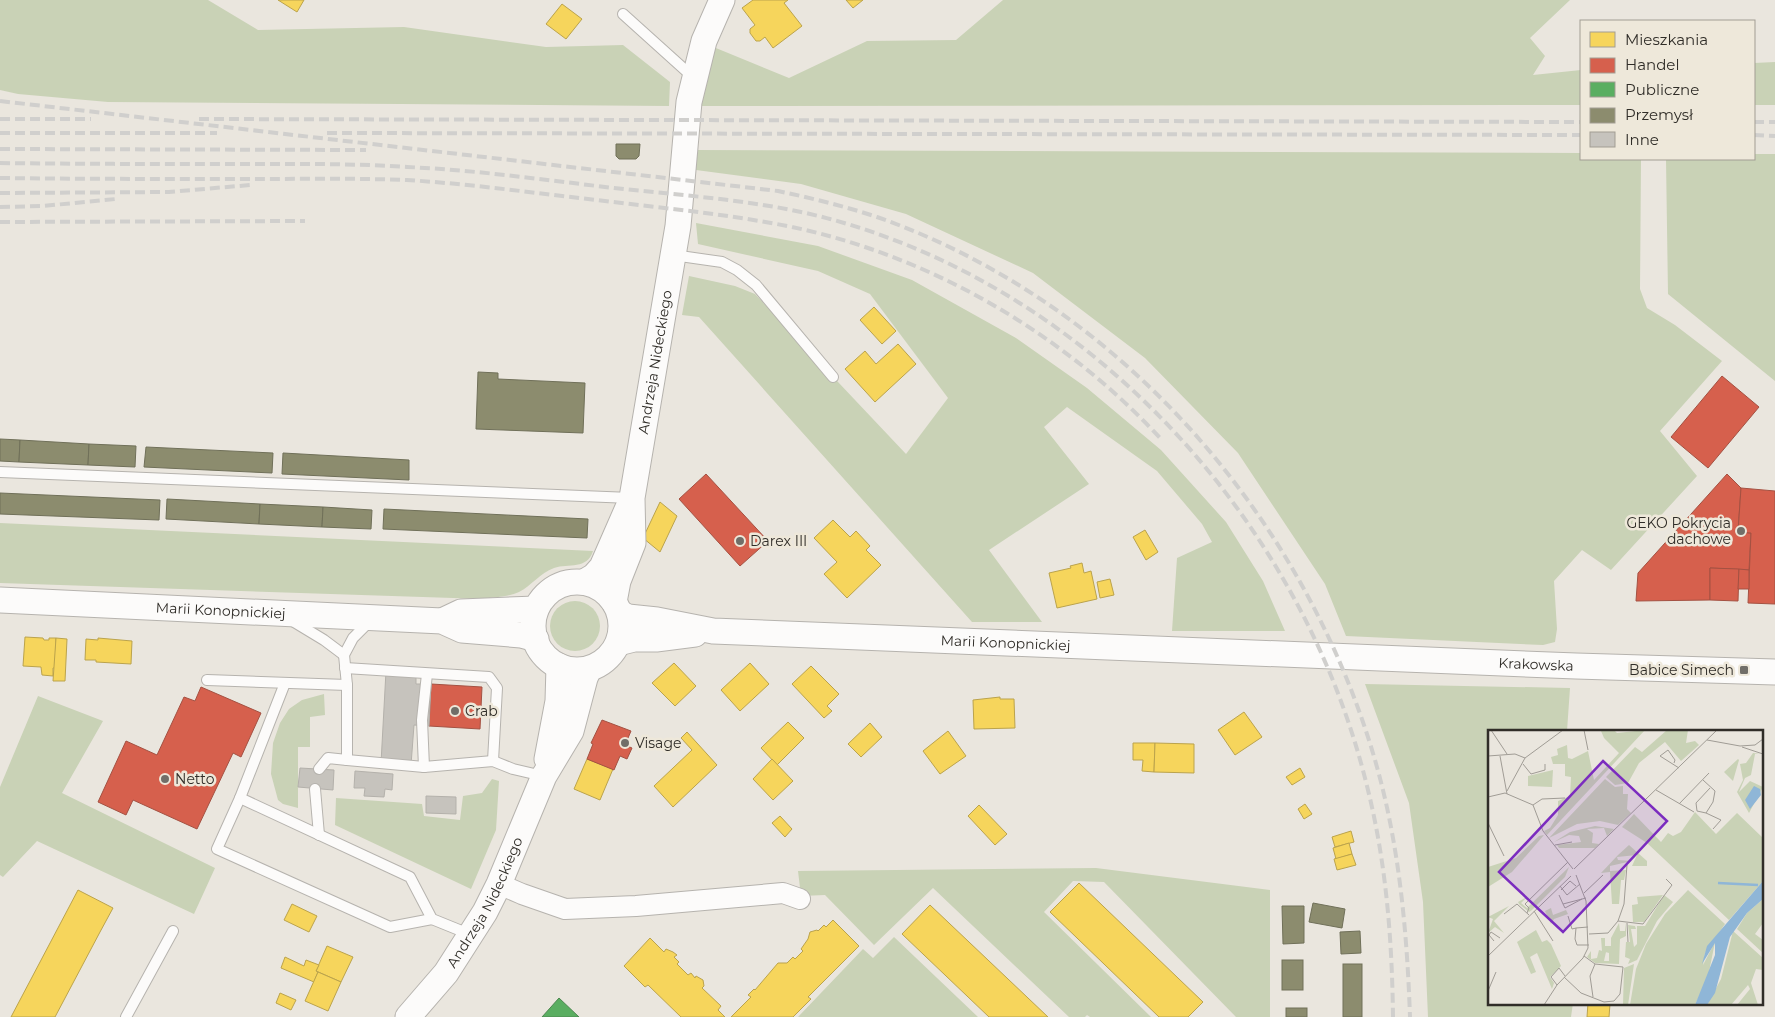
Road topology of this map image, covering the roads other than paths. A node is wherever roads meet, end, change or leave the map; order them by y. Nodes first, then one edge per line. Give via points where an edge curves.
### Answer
1 (722, 0) edge
2 (622, 14) dead end
3 (692, 90) junction
4 (673, 255) junction
5 (833, 377) dead end
6 (0, 472) edge
7 (632, 498) junction
8 (584, 582) junction
9 (0, 600) edge
10 (617, 608) junction
11 (536, 610) junction
12 (279, 613) junction
13 (378, 618) junction
14 (442, 620) junction
15 (713, 631) junction
16 (536, 639) junction
17 (618, 643) junction
18 (1296, 654) joint
19 (344, 655) junction
20 (559, 666) junction
21 (345, 668) junction
22 (589, 669) junction
23 (1775, 672) edge
24 (427, 674) junction
25 (207, 680) dead end
26 (285, 683) junction
27 (347, 685) junction
28 (347, 760) junction
29 (493, 761) junction
30 (424, 767) junction
31 (318, 769) dead end
32 (544, 776) junction
33 (315, 789) dead end
34 (240, 798) junction
35 (319, 835) junction
36 (499, 884) junction
37 (800, 899) dead end
38 (432, 919) junction
39 (173, 931) dead end
40 (472, 936) junction
41 (126, 1017) edge
42 (408, 1017) edge

1 - 3 street, Andrzeja Nideckiego via 704,41
2 - 3 lane
3 - 4 street, Andrzeja Nideckiego
4 - 5 lane via 722,262 738,270 756,285
4 - 7 street, Andrzeja Nideckiego
6 - 7 lane
7 - 8 street, Andrzeja Nideckiego via 602,567
7 - 10 street, Andrzeja Nideckiego via 634,543 618,581
8 - 10 street via 607,594
8 - 11 street via 561,585 549,592
9 - 12 street, Marii Konopnickiej
10 - 15 street, Marii Konopnickiej via 628,616
10 - 17 street via 621,632
11 - 14 street, Marii Konopnickiej via 461,612
11 - 16 street via 532,629
12 - 13 street, Marii Konopnickiej
12 - 19 lane
13 - 14 street, Marii Konopnickiej
13 - 19 lane via 364,626
14 - 16 street, Marii Konopnickiej via 462,630
15 - 17 street, Marii Konopnickiej
15 - 18 street, Marii Konopnickiej
16 - 20 street via 542,651
17 - 22 street via 611,655
18 - 23 street, Krakowska
19 - 21 lane
20 - 22 street via 579,671
20 - 32 street, Andrzeja Nideckiego via 558,701
21 - 24 lane
21 - 27 lane
22 - 32 street, Andrzeja Nideckiego via 571,731
24 - 29 lane via 489,678 497,688
24 - 30 lane via 422,720
25 - 26 lane
26 - 27 lane
26 - 34 lane
27 - 28 lane
28 - 30 lane
28 - 31 lane via 328,758
29 - 30 lane
29 - 32 lane
32 - 36 street, Andrzeja Nideckiego
33 - 35 lane
34 - 35 lane
34 - 38 lane via 217,849 390,927
35 - 38 lane via 410,877
36 - 37 street via 565,909 783,893
36 - 40 street, Andrzeja Nideckiego
38 - 40 lane
39 - 41 lane
40 - 42 street, Andrzeja Nideckiego via 446,973

